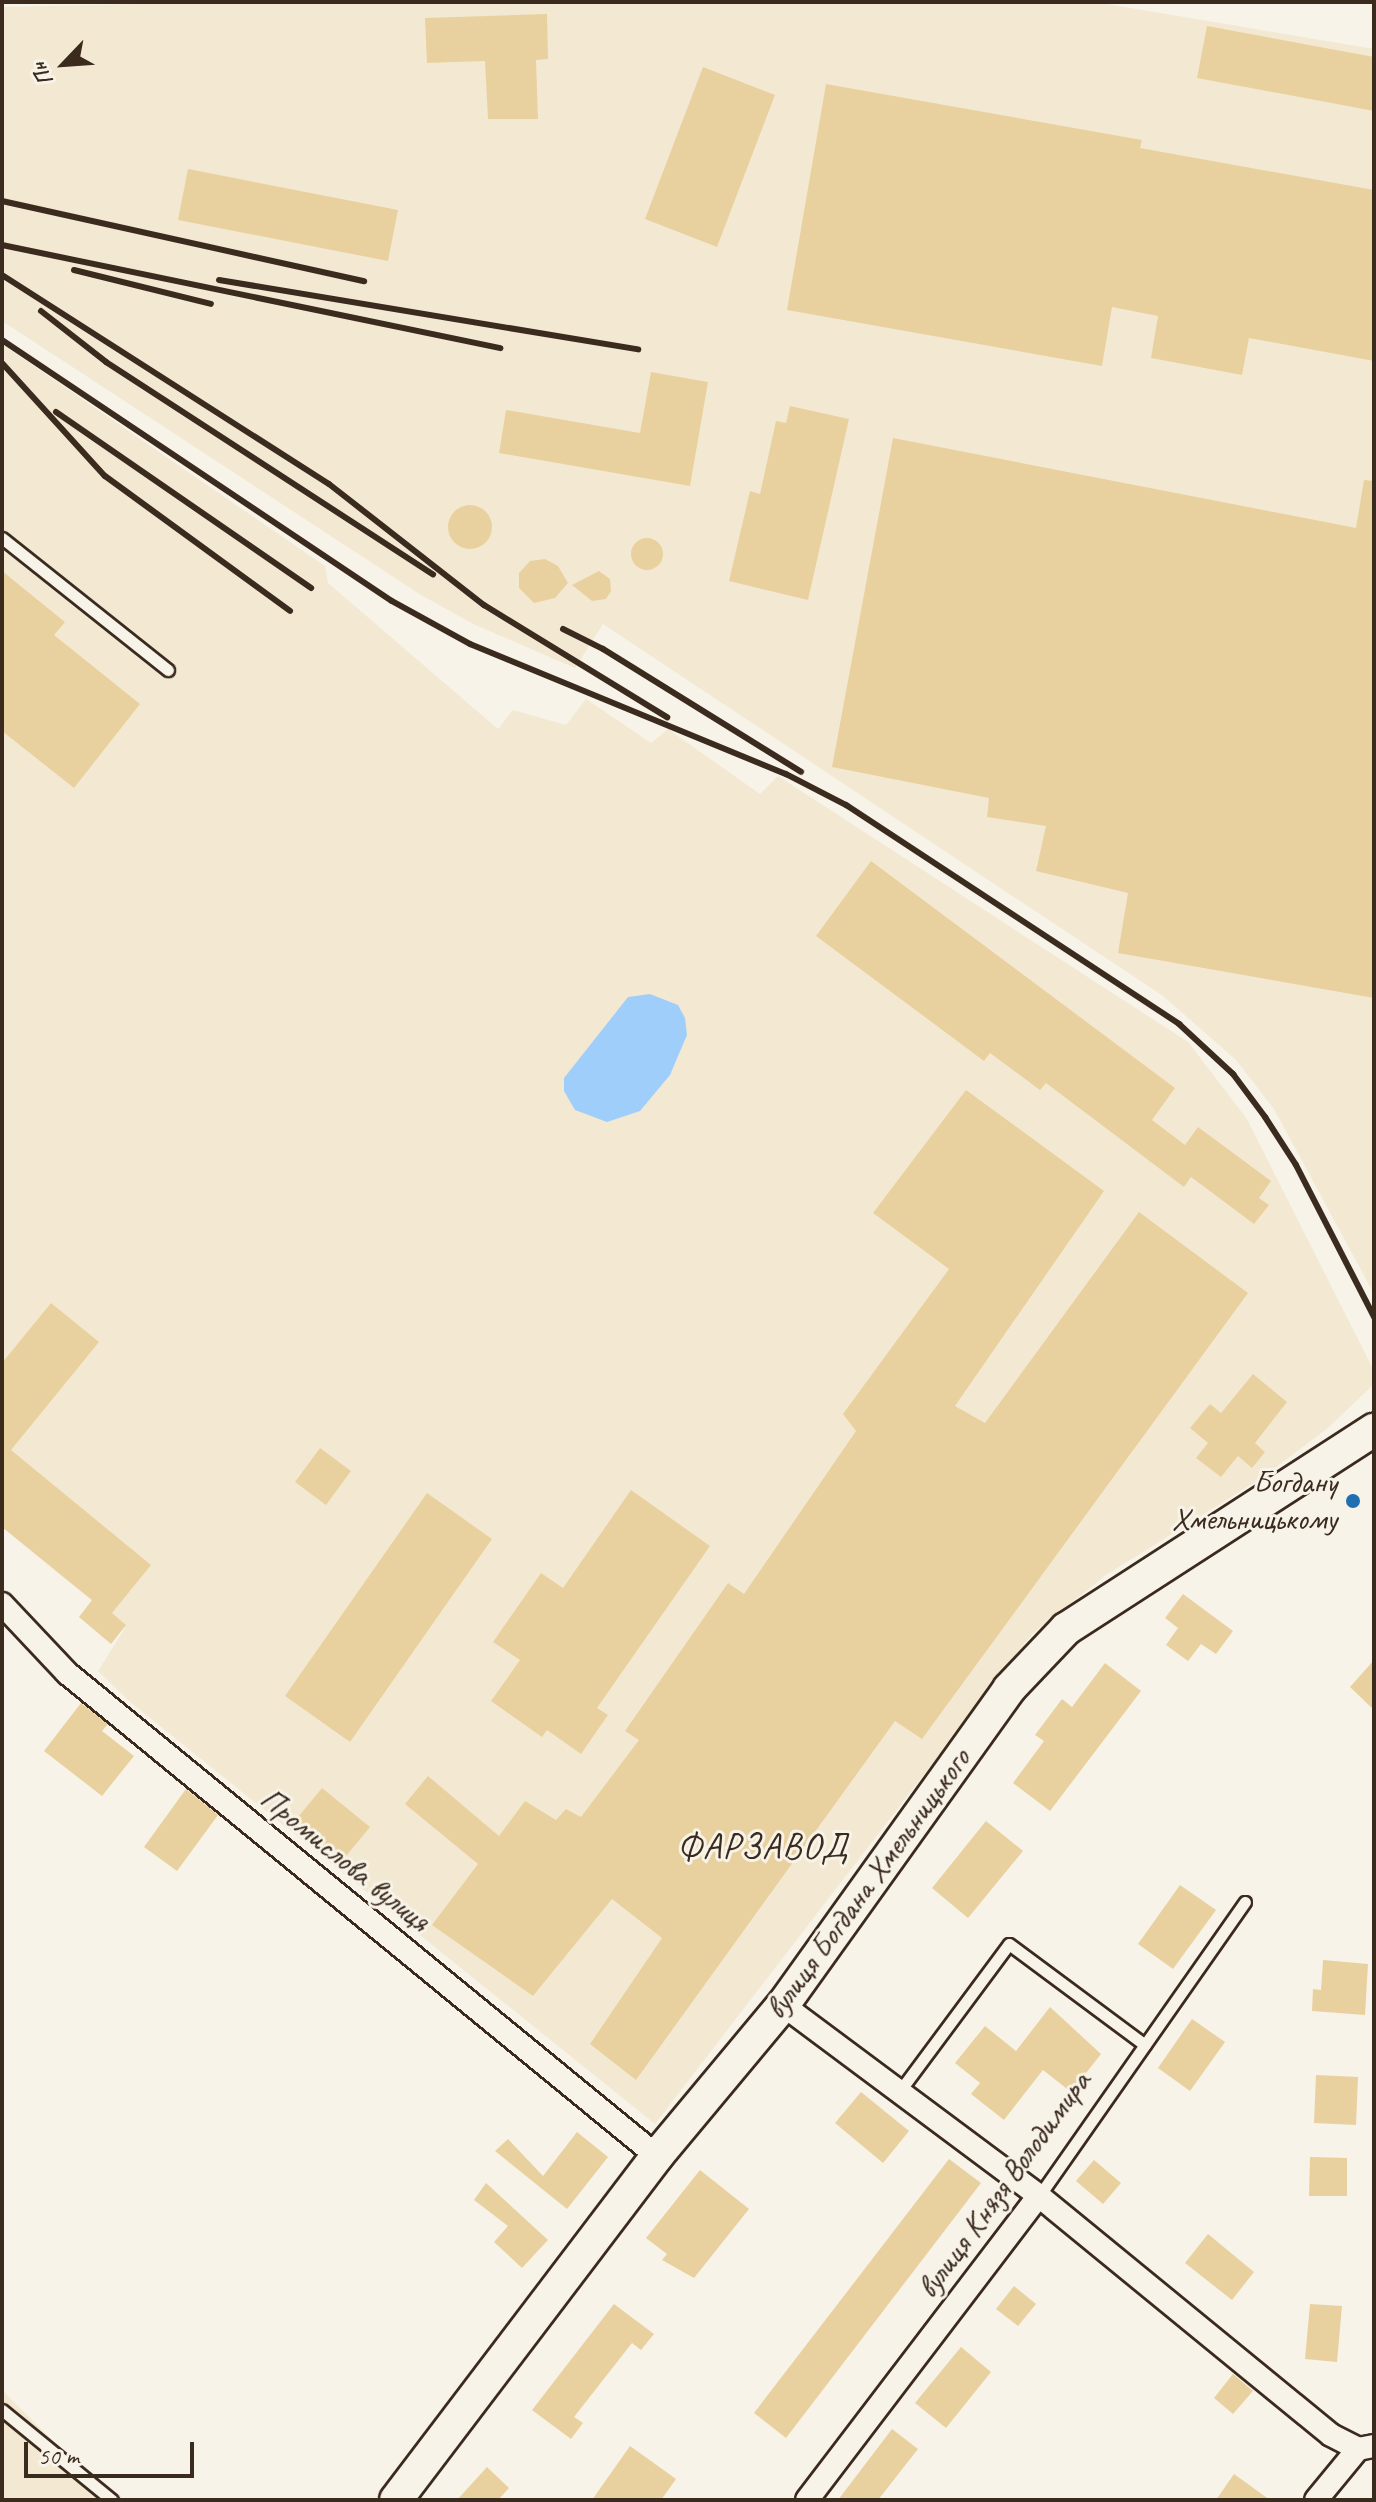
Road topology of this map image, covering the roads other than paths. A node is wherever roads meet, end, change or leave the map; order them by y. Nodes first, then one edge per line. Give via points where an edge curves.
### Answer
1 (2, 538) edge
2 (168, 670) dead end
3 (1371, 1439) edge
4 (2, 1604) edge
5 (1245, 1902) dead end
6 (783, 2005) junction
7 (1145, 2045) junction
8 (899, 2092) junction
9 (657, 2156) junction
10 (1039, 2196) junction
11 (2, 2410) edge
12 (1366, 2447) edge
13 (112, 2500) edge
14 (396, 2500) edge
15 (807, 2500) edge
16 (1316, 2500) edge

1 - 2 lane
3 - 6 street, вулиця Богдана Хмельницького via 1066,1629 1009,1689
4 - 9 street, Промислова вулиця via 67,1673
5 - 7 lane, вулиця Князя Володимира
6 - 8 street
6 - 9 street, вулиця Богдана Хмельницького
7 - 8 lane via 1009,1944
7 - 10 lane, вулиця Князя Володимира
8 - 10 street
9 - 14 street, вулиця Богдана Хмельницького
10 - 12 street via 1331,2435
10 - 15 street, вулиця Князя Володимира
11 - 13 lane
12 - 16 street

